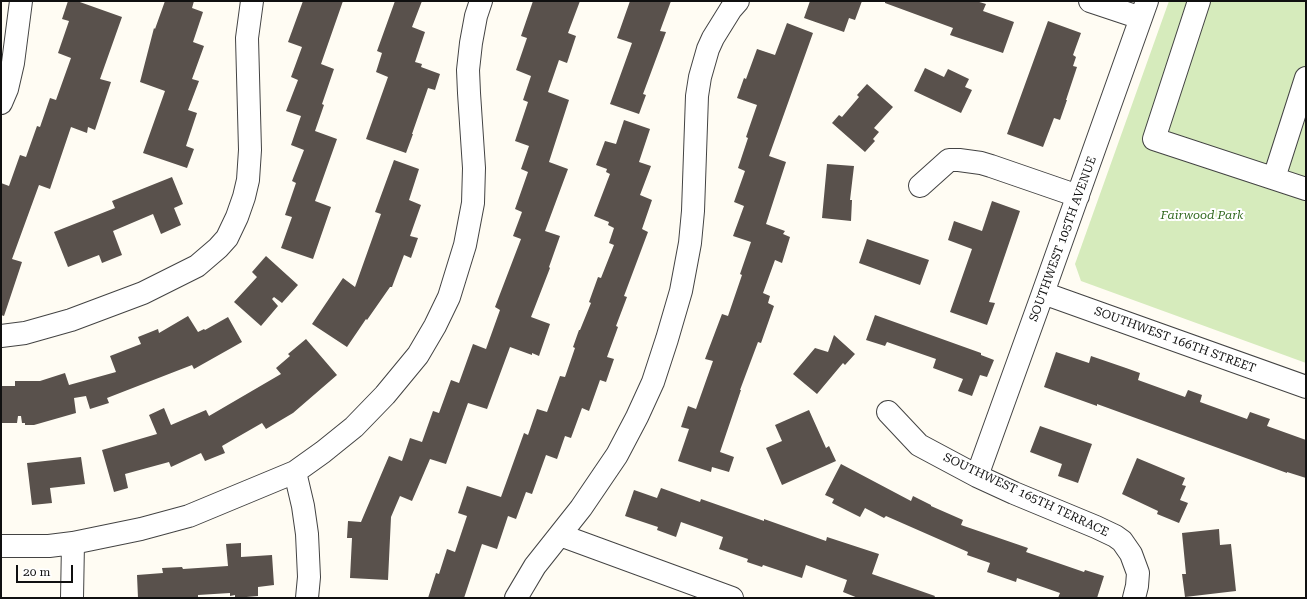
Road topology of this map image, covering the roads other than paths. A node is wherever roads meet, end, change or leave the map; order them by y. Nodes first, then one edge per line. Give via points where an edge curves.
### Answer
1 (21, 1) edge
2 (252, 1) edge
3 (481, 1) edge
4 (738, 1) edge
5 (1090, 1) edge
6 (1199, 1) edge
7 (1144, 10) edge
8 (1306, 78) edge
9 (1, 103) edge
10 (1274, 178) junction
11 (920, 186) dead end
12 (1306, 189) edge
13 (1078, 196) junction
14 (1043, 293) junction
15 (1, 336) edge
16 (1306, 387) edge
17 (888, 412) dead end
18 (295, 472) junction
19 (977, 476) junction
20 (560, 535) junction
21 (73, 543) junction
22 (1, 546) edge
23 (72, 598) edge
24 (307, 598) edge
25 (516, 598) edge
26 (732, 598) edge
27 (1134, 598) edge

1 - 9 street via 13,63
2 - 15 street via 248,38 248,180 232,228 218,248 197,266 143,293 71,320 25,333
3 - 18 street via 471,43 468,70 474,168 473,203 465,245 449,297 418,354 385,395 354,427
4 - 20 street via 708,48 700,77 690,235 681,291 667,339 650,388 620,449 601,480
5 - 7 street
6 - 10 street via 1154,140
7 - 13 street, SOUTHWEST 105TH AVENUE
8 - 10 street
10 - 12 street
11 - 13 street via 949,160 959,160 981,163
13 - 14 street, SOUTHWEST 105TH AVENUE
14 - 16 street, SOUTHWEST 166TH STREET
14 - 19 street, SOUTHWEST 105TH AVENUE
17 - 19 street, SOUTHWEST 165TH TERRACE via 919,445
18 - 21 street via 189,516
18 - 24 street via 307,534
19 - 27 street, SOUTHWEST 165TH TERRACE via 1122,541 1138,573
20 - 25 street via 535,566
20 - 26 street
21 - 22 street
21 - 23 street

